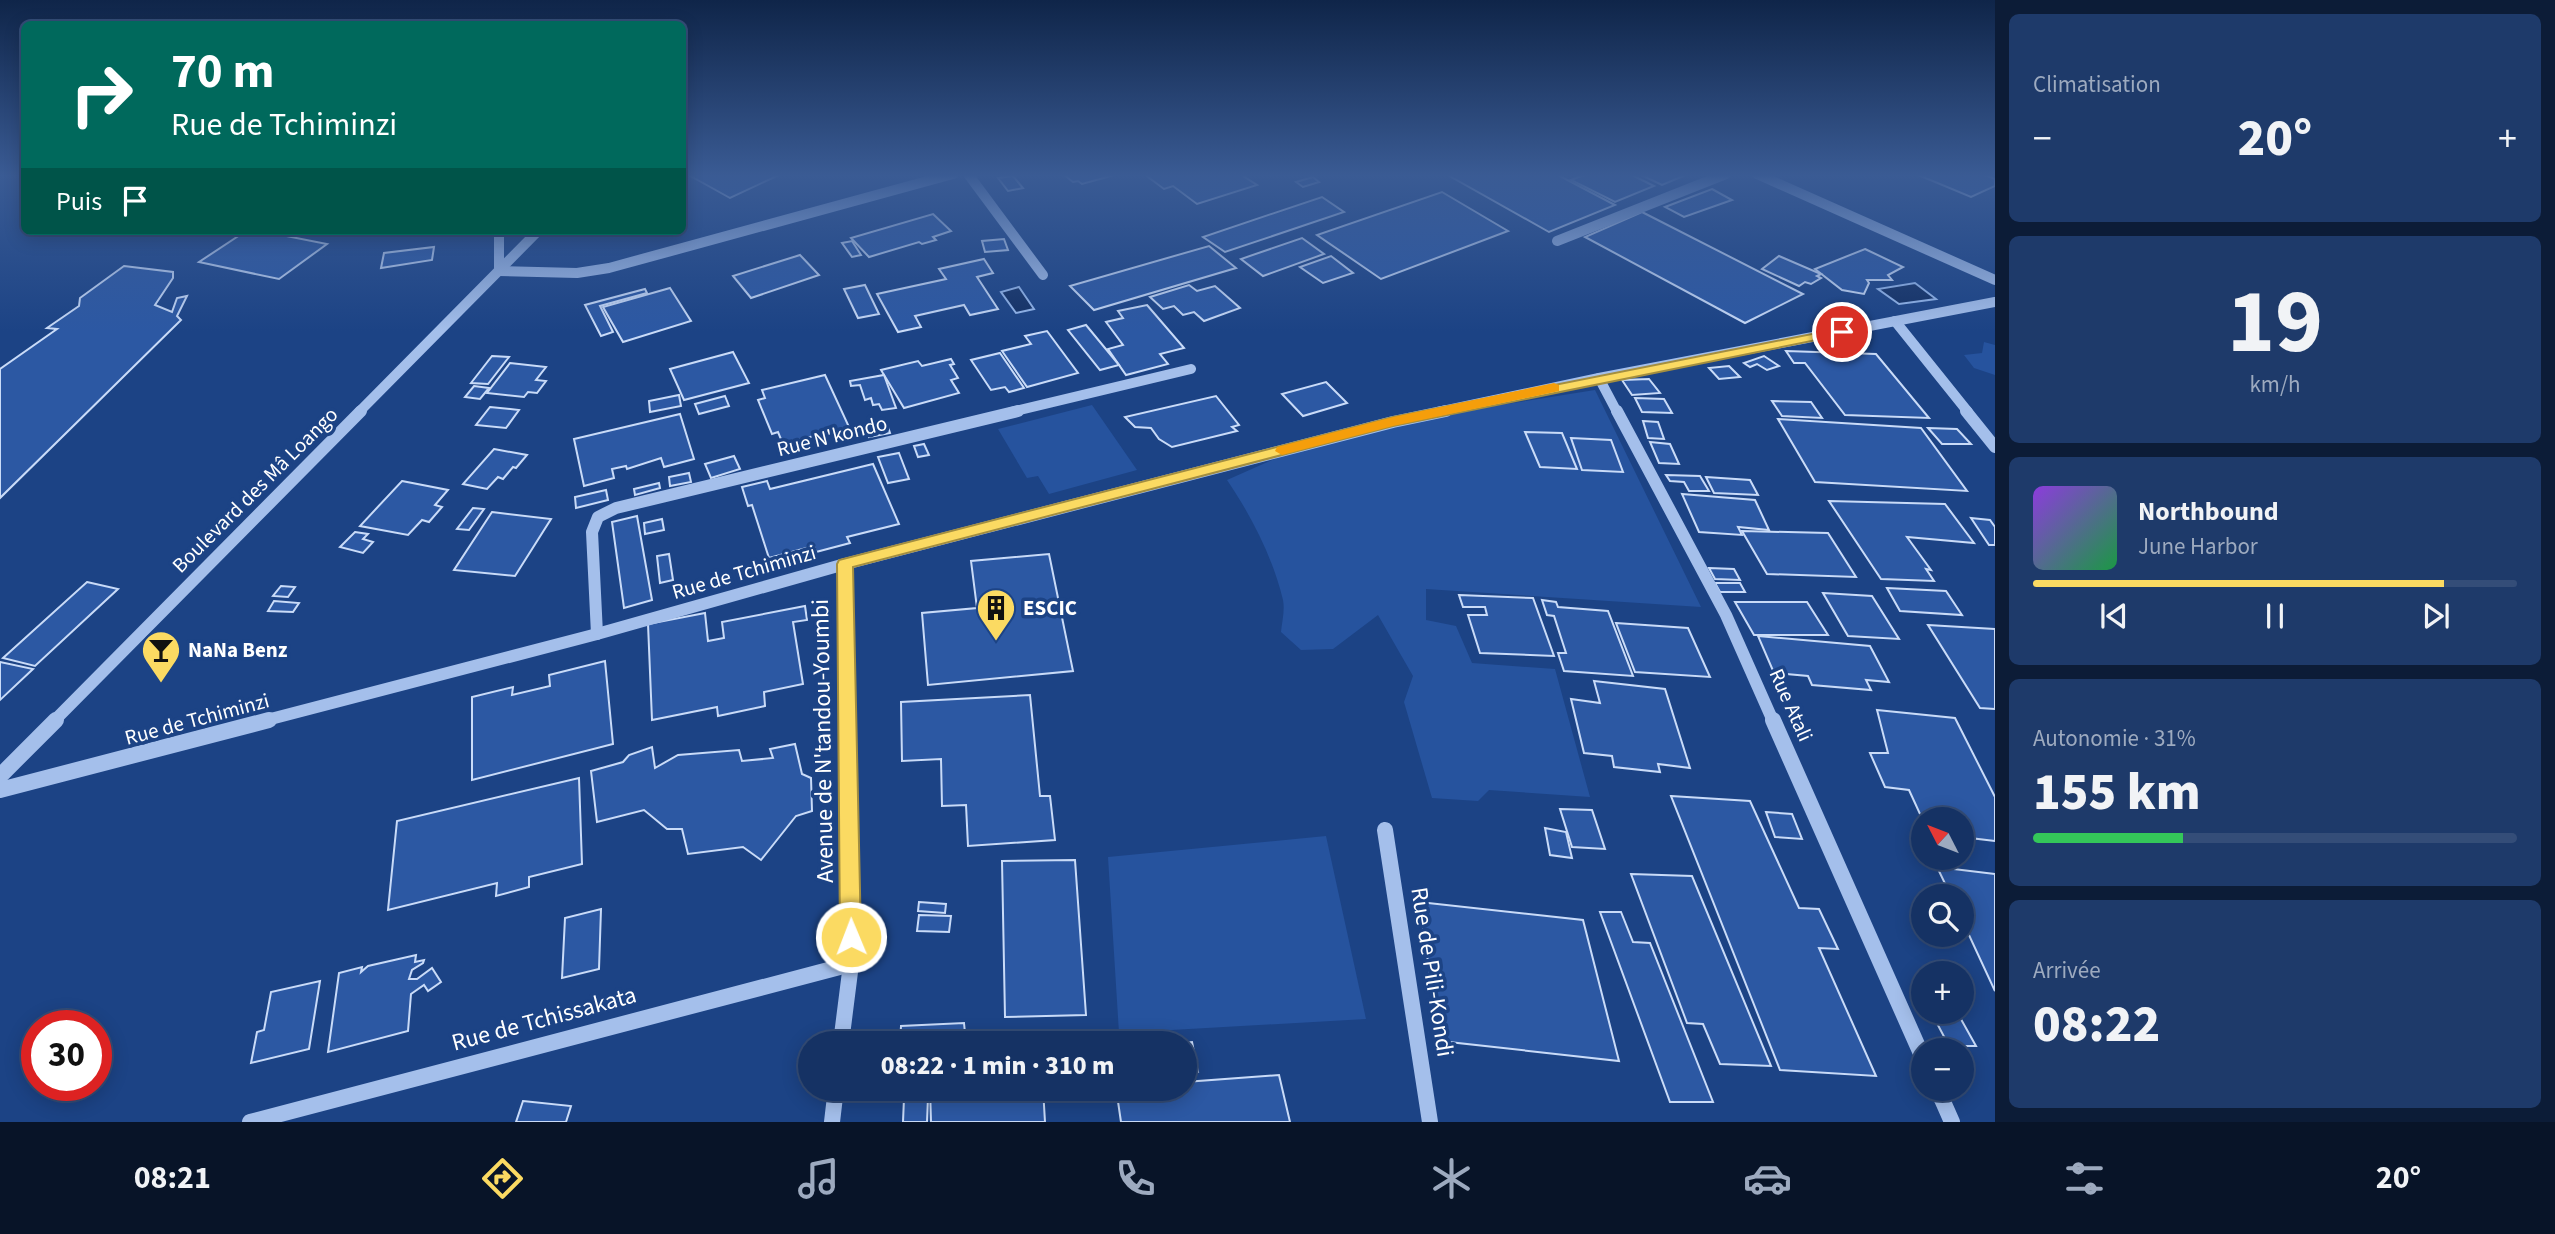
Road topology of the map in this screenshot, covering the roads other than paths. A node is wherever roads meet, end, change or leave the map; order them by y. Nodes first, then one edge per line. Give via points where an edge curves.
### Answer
1 (761, 226) edge
2 (1007, 226) edge
3 (1594, 226) edge
4 (1875, 226) edge
5 (499, 235) edge
6 (534, 235) edge
7 (1557, 241) dead end
8 (499, 271) junction
9 (1043, 275) dead end
10 (1995, 280) edge
11 (1995, 302) edge
12 (1895, 321) junction
13 (1191, 369) dead end
14 (1599, 378) junction
15 (1995, 447) edge
16 (845, 564) junction
17 (597, 634) junction
18 (0, 776) edge
19 (0, 790) edge
20 (1385, 830) dead end
21 (851, 964) junction
22 (843, 1031) edge
23 (1914, 1038) edge
24 (834, 1101) edge
25 (1943, 1101) edge
26 (250, 1122) edge
27 (832, 1122) edge
28 (1430, 1122) edge
29 (1952, 1122) edge

1 - 8 street via 609,268 577,273
2 - 9 street
3 - 7 street
4 - 10 street
5 - 8 street
6 - 8 street, Boulevard des Mâ Loango
8 - 18 street, Boulevard des Mâ Loango
11 - 12 street, Rue de Tchiminzi
12 - 14 street, Rue de Tchiminzi
12 - 15 street
13 - 17 street, Rue N'kondo via 616,508 598,517 592,532
14 - 16 street, Rue de Tchiminzi via 1393,422
14 - 23 street, Rue Atali via 1726,615
16 - 17 street, Rue de Tchiminzi
16 - 21 street, Avenue de N'tandou-Youmbi
17 - 19 street, Rue de Tchiminzi
20 - 28 street, Rue de Pili-Kondi
21 - 22 street, Avenue de N'tandou-Youmbi
21 - 26 street, Rue de Tchissakata
24 - 27 street
25 - 29 street

